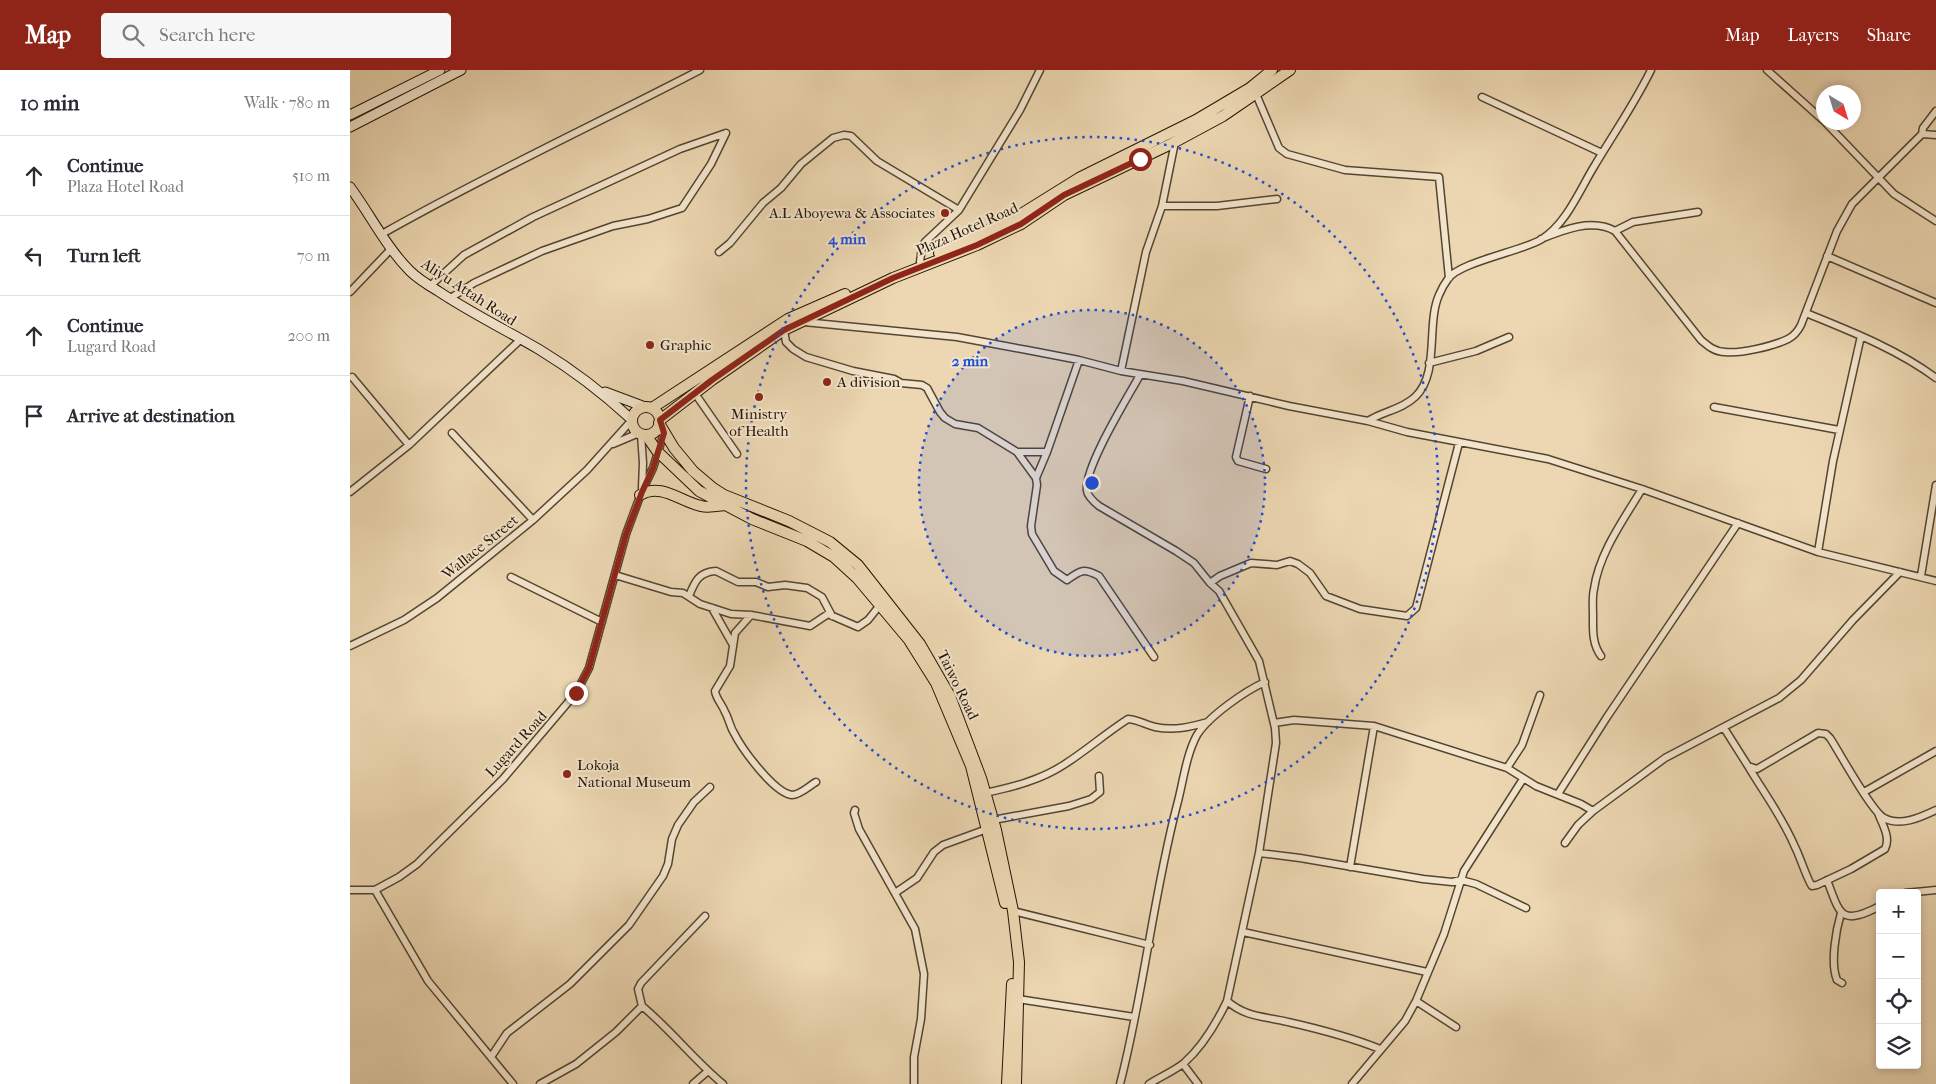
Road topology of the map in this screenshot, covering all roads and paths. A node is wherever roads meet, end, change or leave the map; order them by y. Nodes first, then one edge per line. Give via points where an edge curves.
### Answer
1 (440, 70) edge
2 (461, 70) edge
3 (700, 70) edge
4 (1040, 70) edge
5 (1272, 70) edge
6 (1290, 70) edge
7 (1651, 70) edge
8 (1767, 70) edge
9 (1256, 94) junction
10 (1482, 97) dead end
11 (1936, 111) edge
12 (350, 115) edge
13 (1816, 115) edge
14 (350, 127) edge
15 (1832, 130) edge
16 (1922, 134) junction
17 (1936, 135) edge
18 (1174, 142) junction
19 (1602, 153) junction
20 (1877, 178) junction
21 (350, 187) edge
22 (1277, 199) dead end
23 (1162, 206) junction
24 (959, 210) junction
25 (1698, 212) dead end
26 (1936, 221) edge
27 (1561, 222) junction
28 (1565, 229) junction
29 (1615, 231) junction
30 (382, 234) junction
31 (1541, 239) junction
32 (391, 248) junction
33 (719, 252) dead end
34 (1826, 256) junction
35 (920, 262) junction
36 (1449, 278) junction
37 (430, 286) junction
38 (350, 292) edge
39 (450, 299) junction
40 (1936, 303) edge
41 (1806, 312) junction
42 (788, 319) junction
43 (804, 322) junction
44 (784, 330) junction
45 (1861, 336) junction
46 (1509, 337) dead end
47 (520, 340) junction
48 (1079, 360) junction
49 (1429, 363) junction
50 (1121, 371) junction
51 (1140, 375) junction
52 (352, 377) dead end
53 (1936, 378) edge
54 (600, 390) junction
55 (694, 392) junction
56 (1250, 396) junction
57 (1714, 407) dead end
58 (649, 408) junction
59 (631, 420) junction
60 (1368, 421) junction
61 (661, 426) junction
62 (1839, 430) junction
63 (452, 433) dead end
64 (642, 434) junction
65 (1459, 443) junction
66 (409, 445) junction
67 (610, 445) junction
68 (657, 452) junction
69 (1017, 452) junction
70 (1047, 452) junction
71 (738, 454) dead end
72 (1266, 469) dead end
73 (1036, 478) junction
74 (1936, 486) edge
75 (1642, 489) junction
76 (350, 492) edge
77 (641, 493) junction
78 (1935, 495) edge
79 (725, 505) junction
80 (533, 520) junction
81 (1738, 523) junction
82 (1818, 552) junction
83 (1900, 572) junction
84 (615, 575) junction
85 (511, 576) dead end
86 (1921, 576) junction
87 (1936, 581) edge
88 (1210, 584) junction
89 (689, 596) junction
90 (880, 605) junction
91 (712, 608) junction
92 (751, 615) junction
93 (832, 616) junction
94 (602, 622) junction
95 (733, 645) junction
96 (350, 646) edge
97 (1601, 656) dead end
98 (1154, 657) dead end
99 (1265, 682) junction
100 (1540, 695) dead end
101 (1209, 722) junction
102 (1274, 723) junction
103 (1374, 726) junction
104 (1724, 728) junction
105 (1936, 752) edge
106 (1748, 766) junction
107 (1508, 768) junction
108 (1099, 776) dead end
109 (1523, 779) junction
110 (816, 782) dead end
111 (710, 787) dead end
112 (1864, 792) junction
113 (985, 793) junction
114 (1558, 794) junction
115 (855, 810) dead end
116 (1936, 810) edge
117 (1593, 811) junction
118 (1877, 811) junction
119 (994, 820) junction
120 (987, 829) junction
121 (1565, 843) dead end
122 (1259, 853) junction
123 (1350, 867) junction
124 (1461, 880) junction
125 (1827, 880) junction
126 (350, 890) edge
127 (375, 890) junction
128 (1936, 890) edge
129 (1921, 891) edge
130 (894, 893) junction
131 (1526, 908) dead end
132 (1876, 908) edge
133 (1013, 911) junction
134 (1841, 913) junction
135 (705, 916) dead end
136 (1243, 932) junction
137 (1150, 944) junction
138 (1427, 972) junction
139 (1842, 984) dead end
140 (1018, 999) junction
141 (1416, 1001) junction
142 (1227, 1002) junction
143 (642, 1006) junction
144 (1134, 1017) junction
145 (1456, 1027) dead end
146 (1380, 1049) junction
147 (491, 1057) junction
148 (1183, 1064) junction
149 (708, 1071) junction
150 (513, 1084) edge
151 (540, 1084) edge
152 (693, 1084) edge
153 (723, 1084) edge
154 (914, 1084) edge
155 (1007, 1084) edge
156 (1016, 1084) edge
157 (1120, 1084) edge
158 (1149, 1084) edge
159 (1198, 1084) edge
160 (1352, 1084) edge

1 - 12 street
2 - 14 street
3 - 30 street via 444,199
4 - 24 street via 1020,110
5 - 35 main road, Plaza Hotel Road via 1250,88 1196,120 1079,178 1018,216
6 - 9 main road, Plaza Hotel Road
7 - 19 street via 1637,99
8 - 13 street
9 - 18 main road, Plaza Hotel Road
9 - 36 street via 1279,148 1287,154 1345,170 1439,177
10 - 19 street
11 - 16 street
15 - 20 street
16 - 17 street
16 - 20 street
18 - 23 street
18 - 43 main road, Plaza Hotel Road via 1064,195 1021,224 893,278
19 - 27 street
20 - 26 street via 1894,194
20 - 34 street via 1852,204
21 - 30 street, Aliyu Attah Road
22 - 23 street via 1217,206
23 - 50 street via 1146,252
24 - 33 street via 877,161 851,136 844,135 833,138 801,164
24 - 35 street via 925,242
25 - 29 street via 1633,222
27 - 28 street
27 - 31 street
28 - 29 street via 1598,225
28 - 31 street
29 - 41 street via 1710,348 1726,352 1744,351 1781,342 1796,333
30 - 32 street, Aliyu Attah Road
31 - 36 street via 1469,266
32 - 37 street, Aliyu Attah Road via 410,271
32 - 38 street
34 - 40 street
34 - 41 street
35 - 42 main road, Plaza Hotel Road
36 - 49 street via 1436,306
37 - 39 street, Aliyu Attah Road
37 - 39 street via 464,254 533,217 680,149 726,133 711,164 682,208 613,226 542,251 474,283
39 - 47 street, Aliyu Attah Road
41 - 45 street
42 - 43 street
42 - 58 main road, Plaza Hotel Road
43 - 44 main road, Plaza Hotel Road
43 - 48 street via 958,337
44 - 55 main road, Plaza Hotel Road
44 - 69 street via 786,342 806,357 901,383 922,385 945,418 955,424 978,428
45 - 53 street
45 - 62 street
46 - 49 street
47 - 54 street, Aliyu Attah Road
47 - 66 street
48 - 50 street
48 - 70 street
49 - 60 street via 1423,386 1416,396 1404,407 1378,414
50 - 51 street
51 - 56 street
51 - 88 street via 1098,454 1087,490 1099,506 1194,563
52 - 66 street
54 - 58 street
54 - 59 street
55 - 61 main road, Plaza Hotel Road
55 - 71 street
56 - 60 street
56 - 72 street via 1236,457
57 - 62 street
58 - 59 main road via 638,409
58 - 61 main road via 658,413
59 - 64 main road via 634,428
59 - 67 street, Wallace Street
60 - 65 street
61 - 64 main road via 653,433
61 - 68 street
61 - 113 main road, Taiwo Road via 693,471 713,488 830,542 858,565 920,644 934,667 959,717
62 - 82 street
63 - 80 street
64 - 67 street
64 - 68 main road, Taiwo Road
64 - 77 street
65 - 75 street via 1548,459
65 - 88 street via 1416,608 1407,616 1360,609 1326,596 1310,573 1290,561 1277,565 1251,563 1220,576
66 - 76 street
67 - 80 street, Wallace Street
68 - 77 street
68 - 79 main road, Taiwo Road via 699,491
69 - 70 street
69 - 73 street
70 - 73 street
73 - 98 street via 1032,534 1054,570 1067,580 1085,570 1099,576
74 - 78 street
75 - 81 street
75 - 97 street via 1598,570 1593,628 1594,644
77 - 79 main road via 661,491 702,506
77 - 84 street, Lugard Road
78 - 86 street
79 - 90 main road, Taiwo Road via 807,541 834,558
80 - 96 street, Wallace Street via 437,598 404,620
81 - 82 street
81 - 114 street
82 - 83 street
83 - 86 street
83 - 104 street via 1801,680 1779,698
84 - 89 street
84 - 94 street, Lugard Road
85 - 94 street
86 - 87 street
88 - 99 street via 1219,591 1254,650
89 - 91 street
89 - 93 street via 702,574 716,571 738,582 807,588 822,597
90 - 93 street via 858,628
90 - 120 main road, Taiwo Road via 936,683 971,766
91 - 92 street via 731,614
91 - 95 street
92 - 93 street via 810,626 828,614
92 - 95 street via 735,633
94 - 127 street, Lugard Road via 594,655 583,680 553,722 503,779 416,864
95 - 110 street via 730,666 716,691 734,734 755,765 789,795
99 - 101 street via 1250,689
99 - 102 street
100 - 107 street via 1522,745
101 - 113 street via 1178,730 1128,719 1044,776
101 - 137 street via 1192,745 1167,842
102 - 103 street via 1294,720
102 - 122 street via 1274,762
103 - 107 street
103 - 123 street
104 - 106 street
104 - 117 street via 1665,758
105 - 112 street
106 - 112 street via 1757,769 1822,732 1830,738
106 - 125 street via 1788,828 1809,883 1812,886
107 - 109 street
108 - 119 street via 1100,792 1091,799
109 - 114 street
109 - 124 street via 1475,852
111 - 147 street via 694,802 678,826 663,876 629,925 570,984 507,1033
112 - 118 street
113 - 119 main road, Taiwo Road
114 - 117 street
115 - 130 street via 859,828
116 - 118 street via 1906,821 1884,818
117 - 121 street
118 - 125 street via 1888,843 1885,849
119 - 133 main road, Taiwo Road
120 - 130 street via 943,845 934,852 917,878
120 - 155 main road, Taiwo Road via 1003,892 1012,959
122 - 123 street
122 - 136 street
123 - 124 street via 1440,881
124 - 131 street
124 - 138 street via 1444,934
125 - 134 street
126 - 127 street, Lugard Road
127 - 147 street via 428,981
128 - 129 street
130 - 154 street via 915,929 924,974
132 - 134 street via 1850,916
133 - 137 street
133 - 140 main road, Taiwo Road via 1019,962
134 - 139 street via 1836,928 1833,964 1837,980
135 - 143 street via 641,982 638,989
136 - 138 street
136 - 142 street
137 - 144 street
138 - 141 street
140 - 144 street
140 - 156 main road, Taiwo Road
141 - 145 street
141 - 146 street via 1405,1021
142 - 146 street via 1253,1016 1311,1028
142 - 148 street via 1200,1046
143 - 149 street
143 - 151 street via 576,1064
144 - 157 street
146 - 160 street
147 - 150 street
148 - 158 street
148 - 159 street
149 - 152 street
149 - 153 street

